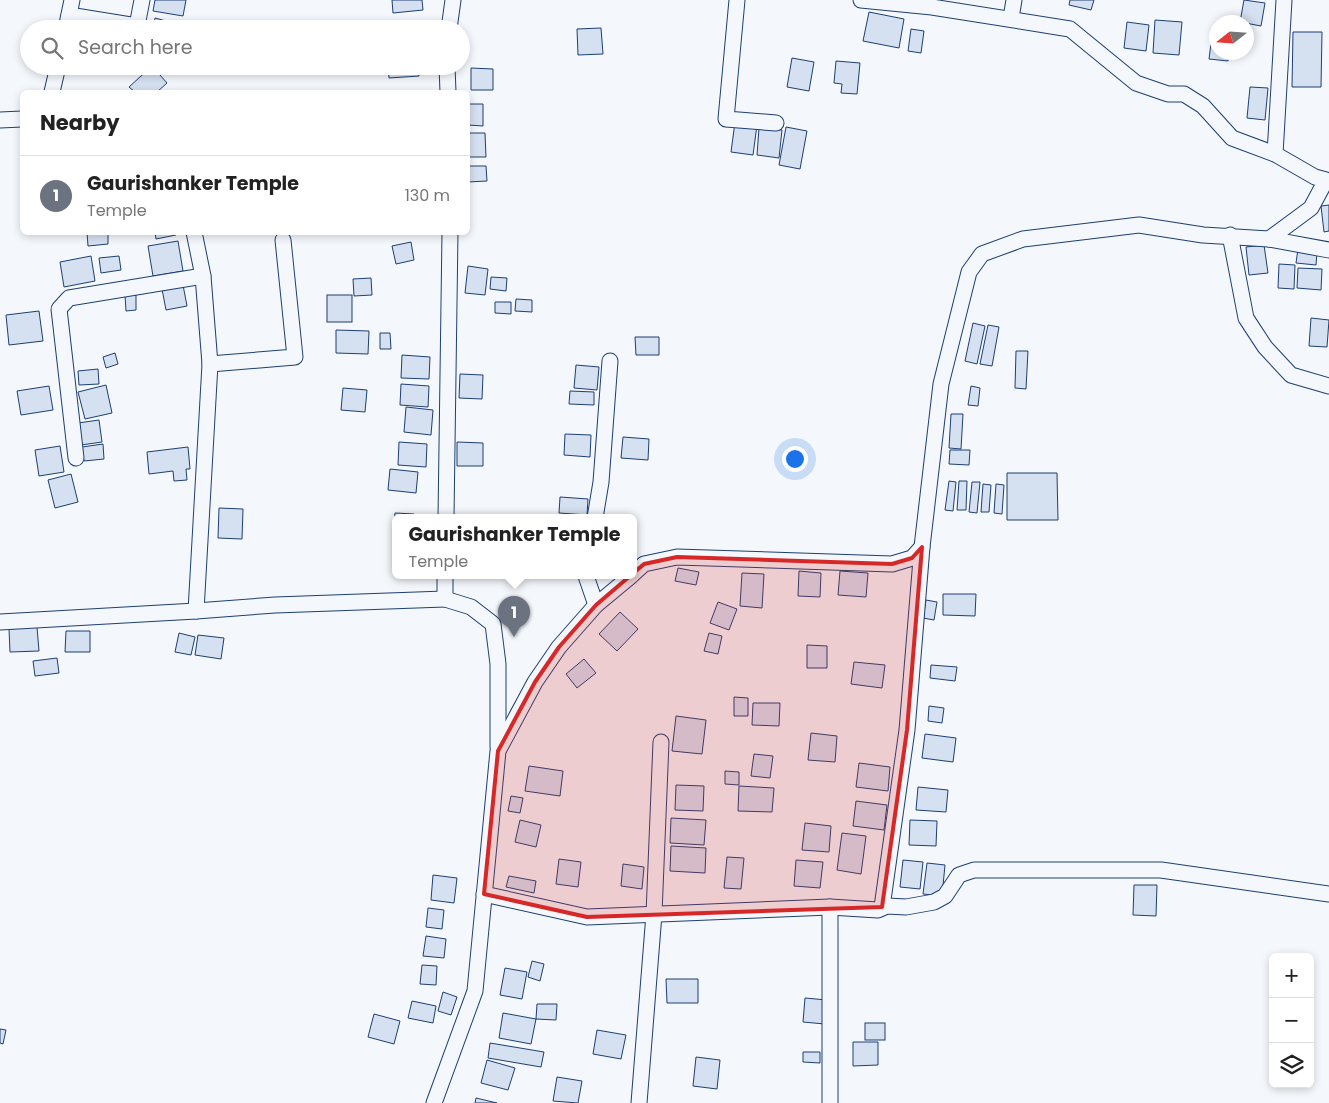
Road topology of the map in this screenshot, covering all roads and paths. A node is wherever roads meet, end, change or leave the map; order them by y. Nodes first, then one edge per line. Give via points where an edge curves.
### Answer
1 (72, 0) edge
2 (142, 0) edge
3 (453, 0) edge
4 (737, 0) edge
5 (861, 0) edge
6 (1014, 0) edge
7 (1284, 0) edge
8 (1011, 18) junction
9 (67, 20) edge
10 (138, 20) edge
11 (450, 20) edge
12 (56, 75) edge
13 (447, 75) edge
14 (52, 90) edge
15 (448, 90) edge
16 (20, 119) edge
17 (0, 120) edge
18 (776, 123) dead end
19 (1275, 154) junction
20 (1328, 180) edge
21 (195, 235) edge
22 (450, 235) edge
23 (1230, 235) junction
24 (1269, 239) junction
25 (284, 240) dead end
26 (1329, 250) edge
27 (203, 276) junction
28 (610, 362) dead end
29 (210, 364) junction
30 (1329, 386) edge
31 (76, 458) dead end
32 (446, 514) edge
33 (596, 514) edge
34 (922, 547) junction
35 (637, 570) edge
36 (446, 579) edge
37 (587, 579) edge
38 (627, 579) edge
39 (445, 599) junction
40 (596, 606) junction
41 (196, 611) junction
42 (0, 622) edge
43 (661, 742) dead end
44 (498, 751) junction
45 (484, 894) junction
46 (1329, 894) edge
47 (830, 907) junction
48 (882, 907) junction
49 (654, 914) junction
50 (434, 1103) edge
51 (639, 1103) edge
52 (830, 1103) edge

1 - 9 street
2 - 10 street
3 - 11 street
4 - 18 street via 726,119
5 - 8 street
6 - 8 street
7 - 19 street
8 - 19 street via 1070,29 1136,83 1168,94 1184,94 1203,106 1232,138
12 - 14 street
13 - 15 street
16 - 17 street
19 - 20 street via 1315,177
20 - 24 street via 1311,208
21 - 27 street
22 - 32 street
23 - 24 street
23 - 30 street via 1246,318 1265,347 1291,375
23 - 34 street via 1203,235 1138,225 1023,239 982,254 969,272 941,384
24 - 26 street
25 - 29 street via 295,357
27 - 29 street
27 - 31 street via 69,298 59,309
28 - 33 street
29 - 41 street
34 - 35 street via 912,558 892,564 677,558 644,564
34 - 48 street via 907,730
36 - 39 street
37 - 40 street
38 - 40 street
39 - 41 street
39 - 44 street via 471,607 493,624 498,664
40 - 44 street via 559,647 534,682
41 - 42 street
43 - 49 street
44 - 45 street
45 - 49 street via 587,917
45 - 50 street via 475,991
46 - 48 street via 1161,870 974,870 958,875 945,896 934,902
47 - 48 street via 878,910
47 - 49 street
47 - 52 street
49 - 51 street

